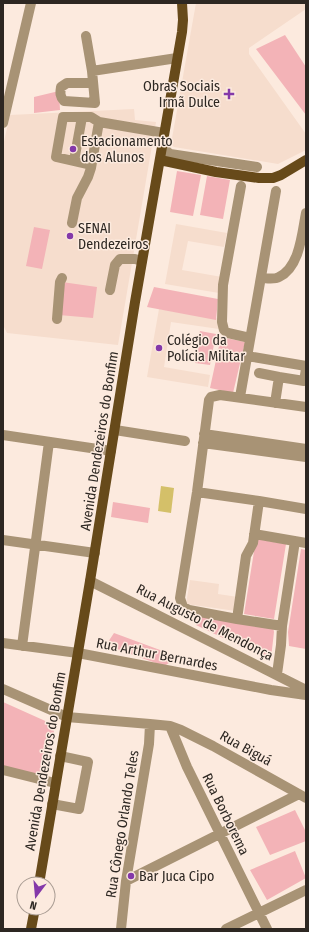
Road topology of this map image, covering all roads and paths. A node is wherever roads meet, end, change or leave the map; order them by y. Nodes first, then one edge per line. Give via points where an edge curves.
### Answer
1 (31, 3) edge
2 (184, 5) edge
3 (86, 36) dead end
4 (177, 58) junction
5 (92, 71) junction
6 (93, 83) dead end
7 (82, 117) junction
8 (100, 122) junction
9 (3, 123) edge
10 (164, 133) junction
11 (162, 147) junction
12 (160, 160) junction
13 (306, 160) edge
14 (74, 161) junction
15 (91, 165) junction
16 (257, 167) dead end
17 (241, 186) dead end
18 (276, 191) dead end
19 (306, 213) edge
20 (72, 223) dead end
21 (142, 261) junction
22 (62, 278) dead end
23 (261, 278) junction
24 (110, 290) dead end
25 (57, 319) dead end
26 (250, 338) junction
27 (247, 356) junction
28 (306, 366) edge
29 (306, 369) edge
30 (259, 373) dead end
31 (279, 377) junction
32 (240, 397) junction
33 (275, 403) junction
34 (306, 407) edge
35 (115, 430) junction
36 (3, 435) edge
37 (203, 439) junction
38 (185, 441) dead end
39 (49, 442) junction
40 (306, 449) edge
41 (111, 451) junction
42 (306, 458) edge
43 (197, 492) junction
44 (259, 502) junction
45 (306, 509) edge
46 (254, 534) junction
47 (3, 540) edge
48 (294, 541) junction
49 (306, 543) edge
50 (36, 544) junction
51 (95, 553) junction
52 (90, 581) junction
53 (237, 618) junction
54 (282, 626) junction
55 (3, 643) edge
56 (22, 646) junction
57 (78, 653) junction
58 (277, 674) junction
59 (3, 689) edge
60 (306, 690) edge
61 (306, 694) edge
62 (67, 717) junction
63 (150, 724) junction
64 (170, 726) junction
65 (60, 756) junction
66 (3, 770) edge
67 (56, 783) junction
68 (302, 796) edge
69 (52, 804) junction
70 (220, 833) junction
71 (39, 876) edge
72 (126, 881) junction
73 (306, 890) edge
74 (259, 912) junction
75 (33, 916) edge
76 (31, 929) edge
77 (121, 929) edge
78 (226, 929) edge
79 (267, 929) edge

1 - 9 street
2 - 4 main road, Avenida Dendezeiros do Bonfim
3 - 5 street
4 - 5 street
4 - 10 main road, Avenida Dendezeiros do Bonfim
5 - 6 street
7 - 8 street via 91,117
7 - 14 street
7 - 14 street via 63,117 56,158
8 - 10 street
8 - 15 street
10 - 11 main road, Avenida Dendezeiros do Bonfim
11 - 12 main road, Avenida Dendezeiros do Bonfim
11 - 16 street via 170,154
12 - 13 main road via 259,178 281,175
12 - 21 main road, Avenida Dendezeiros do Bonfim
14 - 15 street
15 - 20 street via 77,198
17 - 26 street via 223,285 222,322 224,330 228,333
18 - 23 street
19 - 23 street via 295,260 279,278
21 - 24 street via 120,259 115,265
21 - 35 main road, Avenida Dendezeiros do Bonfim
22 - 25 street
23 - 26 street
26 - 27 street
27 - 28 street
27 - 32 street
29 - 31 street via 304,380
30 - 31 street
31 - 33 street
32 - 33 street
32 - 37 street via 220,394 211,397
33 - 34 street
35 - 38 street
35 - 41 main road, Avenida Dendezeiros do Bonfim
36 - 39 street
37 - 40 street
37 - 42 street
37 - 43 street
39 - 41 street
39 - 50 street
41 - 51 main road, Avenida Dendezeiros do Bonfim
43 - 44 street
43 - 53 street via 181,604 189,610
44 - 45 street
44 - 46 street
46 - 48 street
46 - 53 street via 246,556
47 - 50 street
48 - 49 street
48 - 54 street
50 - 51 street
50 - 56 street
51 - 52 main road, Avenida Dendezeiros do Bonfim
52 - 57 main road, Avenida Dendezeiros do Bonfim
52 - 58 street, Rua Augusto de Mendonça
53 - 54 street
54 - 58 street
55 - 56 street, Rua Arthur Bernardes
56 - 57 street, Rua Arthur Bernardes
57 - 61 street, Rua Arthur Bernardes via 271,690
57 - 62 main road, Avenida Dendezeiros do Bonfim
58 - 60 street, Rua Augusto de Mendonça
59 - 62 street, Rua Biguá
62 - 63 street, Rua Biguá
62 - 65 main road, Avenida Dendezeiros do Bonfim
63 - 64 street, Rua Biguá
63 - 72 street, Rua Cônego Orlando Teles via 149,744
64 - 68 street, Rua Biguá via 208,743
64 - 70 street, Rua Borborema
65 - 67 main road, Avenida Dendezeiros do Bonfim
65 - 69 street via 88,762 79,809
66 - 67 street
67 - 69 main road, Avenida Dendezeiros do Bonfim
68 - 70 street
69 - 71 main road, Avenida Dendezeiros do Bonfim
70 - 72 street
70 - 74 street, Rua Borborema
72 - 77 street, Rua Cônego Orlando Teles
73 - 74 street
74 - 78 street
74 - 79 street, Rua Borborema
75 - 76 main road

